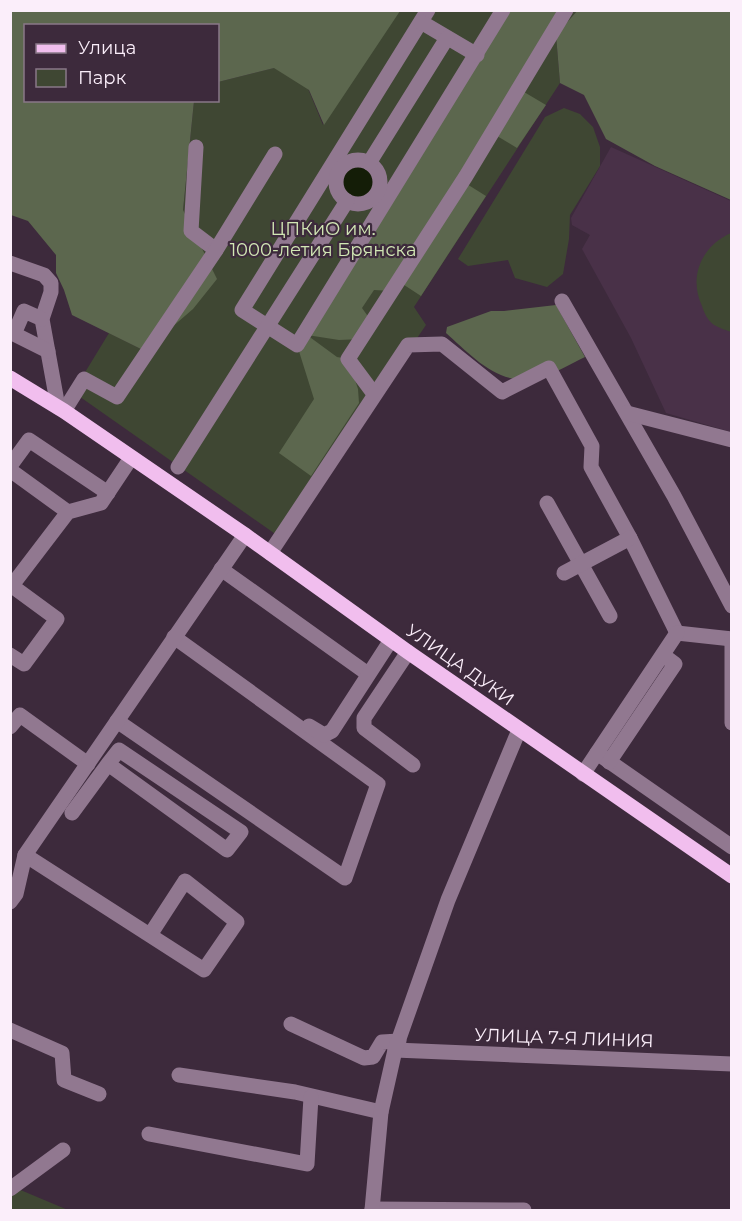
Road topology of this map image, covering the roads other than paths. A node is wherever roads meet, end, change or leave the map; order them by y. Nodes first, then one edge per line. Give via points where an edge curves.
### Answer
1 (503, 10) edge
2 (566, 10) edge
3 (424, 16) edge
4 (447, 38) junction
5 (477, 55) junction
6 (196, 147) dead end
7 (275, 154) dead end
8 (369, 163) junction
9 (335, 169) junction
10 (382, 197) junction
11 (347, 201) junction
12 (216, 250) junction
13 (10, 263) edge
14 (562, 300) dead end
15 (42, 319) junction
16 (267, 326) junction
17 (48, 351) junction
18 (10, 378) edge
19 (374, 394) junction
20 (61, 409) junction
21 (627, 413) junction
22 (732, 440) edge
23 (131, 458) junction
24 (178, 467) dead end
25 (10, 468) edge
26 (108, 493) junction
27 (547, 503) dead end
28 (68, 513) junction
29 (245, 535) junction
30 (630, 538) junction
31 (270, 553) junction
32 (581, 564) junction
33 (221, 570) junction
34 (564, 573) dead end
35 (11, 587) edge
36 (732, 606) edge
37 (610, 616) dead end
38 (677, 633) junction
39 (176, 634) junction
40 (732, 639) edge
41 (391, 640) junction
42 (408, 652) junction
43 (10, 655) edge
44 (368, 674) junction
45 (117, 722) junction
46 (732, 723) edge
47 (10, 727) edge
48 (519, 730) junction
49 (119, 750) junction
50 (603, 758) junction
51 (88, 764) junction
52 (108, 765) junction
53 (413, 765) dead end
54 (583, 774) junction
55 (72, 813) dead end
56 (732, 848) edge
57 (25, 855) junction
58 (732, 876) edge
59 (14, 881) edge
60 (10, 902) edge
61 (150, 935) junction
62 (291, 1024) dead end
63 (10, 1030) edge
64 (397, 1046) junction
65 (732, 1064) edge
66 (179, 1076) dead end
67 (99, 1094) dead end
68 (311, 1097) junction
69 (381, 1112) junction
70 (149, 1134) dead end
71 (63, 1150) dead end
72 (10, 1189) edge
73 (372, 1210) edge
74 (524, 1210) edge

1 - 5 street
2 - 19 street via 348,359
3 - 4 street
3 - 9 street
4 - 5 street
4 - 8 street
5 - 10 street
6 - 12 street via 191,231
7 - 12 street
8 - 9 street via 353,161
8 - 10 street via 376,169
9 - 11 street via 337,188
9 - 16 street via 242,310
10 - 11 street via 363,204
10 - 16 street via 297,345
11 - 16 street
12 - 20 street via 117,396 84,379
13 - 15 street via 44,275 51,283
14 - 21 street
15 - 17 street
15 - 17 street via 24,311 14,334
16 - 24 street
17 - 20 street
18 - 20 main road, УЛИЦА ДУКИ
19 - 30 street via 408,345 442,344 502,392 549,368 592,446 591,467
19 - 31 street
20 - 23 main road, УЛИЦА ДУКИ
21 - 22 street
21 - 36 street
23 - 26 street
23 - 29 main road, УЛИЦА ДУКИ
25 - 26 street via 29,440
25 - 28 street
26 - 28 street via 101,503
27 - 32 street
28 - 35 street
29 - 31 main road, УЛИЦА ДУКИ
29 - 33 street
30 - 32 street
30 - 38 street
31 - 41 main road, УЛИЦА ДУКИ
32 - 34 street
32 - 37 street
33 - 39 street
33 - 44 street
35 - 43 street via 57,619 24,664
38 - 40 street
38 - 50 street
39 - 44 street via 324,735 332,731
39 - 45 street
39 - 45 street via 378,784 345,878
40 - 46 street
41 - 42 main road, УЛИЦА ДУКИ
41 - 44 street
42 - 48 main road, УЛИЦА ДУКИ
42 - 53 street via 364,718 364,728
45 - 49 street
45 - 51 street
47 - 51 street via 20,715
48 - 54 main road, УЛИЦА ДУКИ
48 - 64 street via 448,900
49 - 52 street
49 - 52 street via 241,832 227,850
50 - 54 street
50 - 56 street
51 - 57 street via 44,820
52 - 55 street
54 - 58 main road, УЛИЦА ДУКИ
57 - 59 street
57 - 61 street
59 - 60 street via 16,894
61 - 61 street via 204,970 237,922 185,881
62 - 64 street via 364,1058 373,1057 382,1042
63 - 67 street via 62,1053 64,1080
64 - 65 street, УЛИЦА 7-Я ЛИНИЯ
64 - 69 street
66 - 68 street
68 - 69 street
68 - 70 street via 307,1164
69 - 73 street
71 - 72 street
73 - 74 street

